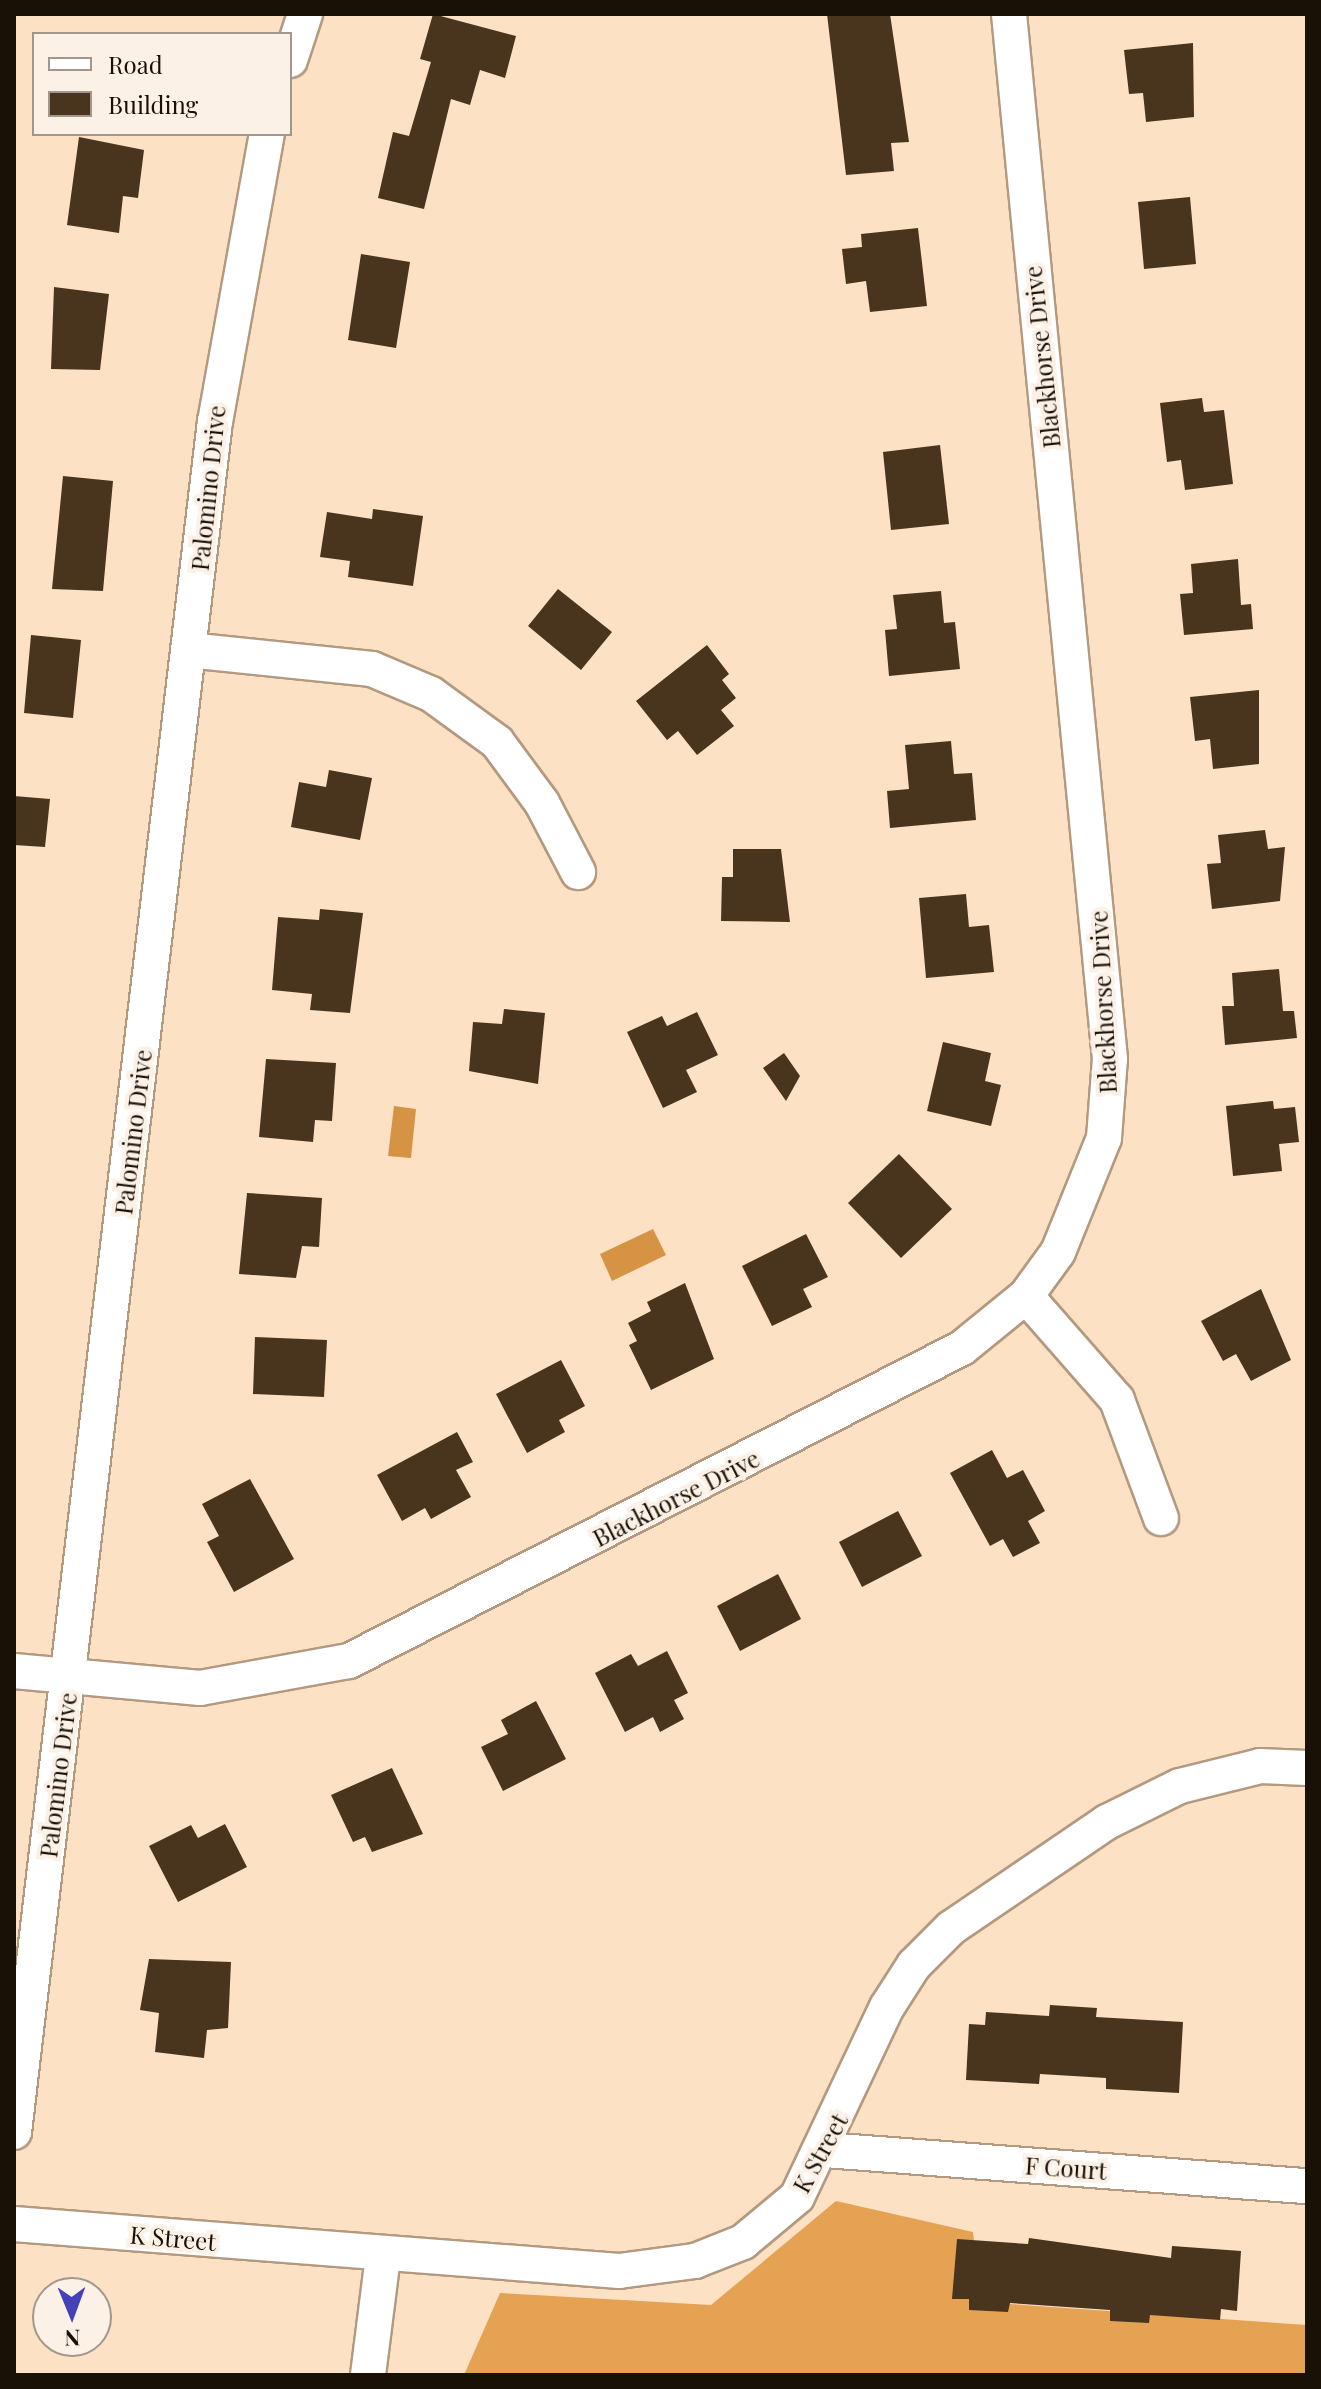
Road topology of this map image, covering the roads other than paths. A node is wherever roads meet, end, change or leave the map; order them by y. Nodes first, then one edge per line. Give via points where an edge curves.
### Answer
1 (305, 14) edge
2 (1009, 14) edge
3 (292, 54) edge
4 (267, 136) edge
5 (188, 650) junction
6 (578, 872) dead end
7 (1026, 1296) junction
8 (1161, 1518) dead end
9 (14, 1671) edge
10 (70, 1677) junction
11 (1307, 1768) edge
12 (14, 2132) edge
13 (825, 2150) junction
14 (1307, 2186) edge
15 (14, 2224) edge
16 (383, 2256) junction
17 (368, 2375) edge

1 - 3 street
2 - 7 street, Blackhorse Drive via 1110,1059 1104,1138 1082,1204
4 - 5 street, Palomino Drive via 230,306
5 - 6 street via 372,669 431,694 497,742 542,803
5 - 10 street, Palomino Drive
7 - 8 street via 1117,1400
7 - 10 street, Blackhorse Drive via 962,1348 655,1511 349,1661 200,1688
9 - 10 street, Blackhorse Drive
10 - 12 street, Palomino Drive
11 - 13 street, K Street via 1260,1766 1180,1786 1107,1822 951,1928 914,1965 887,2007
13 - 14 street, F Court
13 - 16 street, K Street via 778,2217 743,2242 695,2261 619,2271
15 - 16 street, K Street
16 - 17 street

